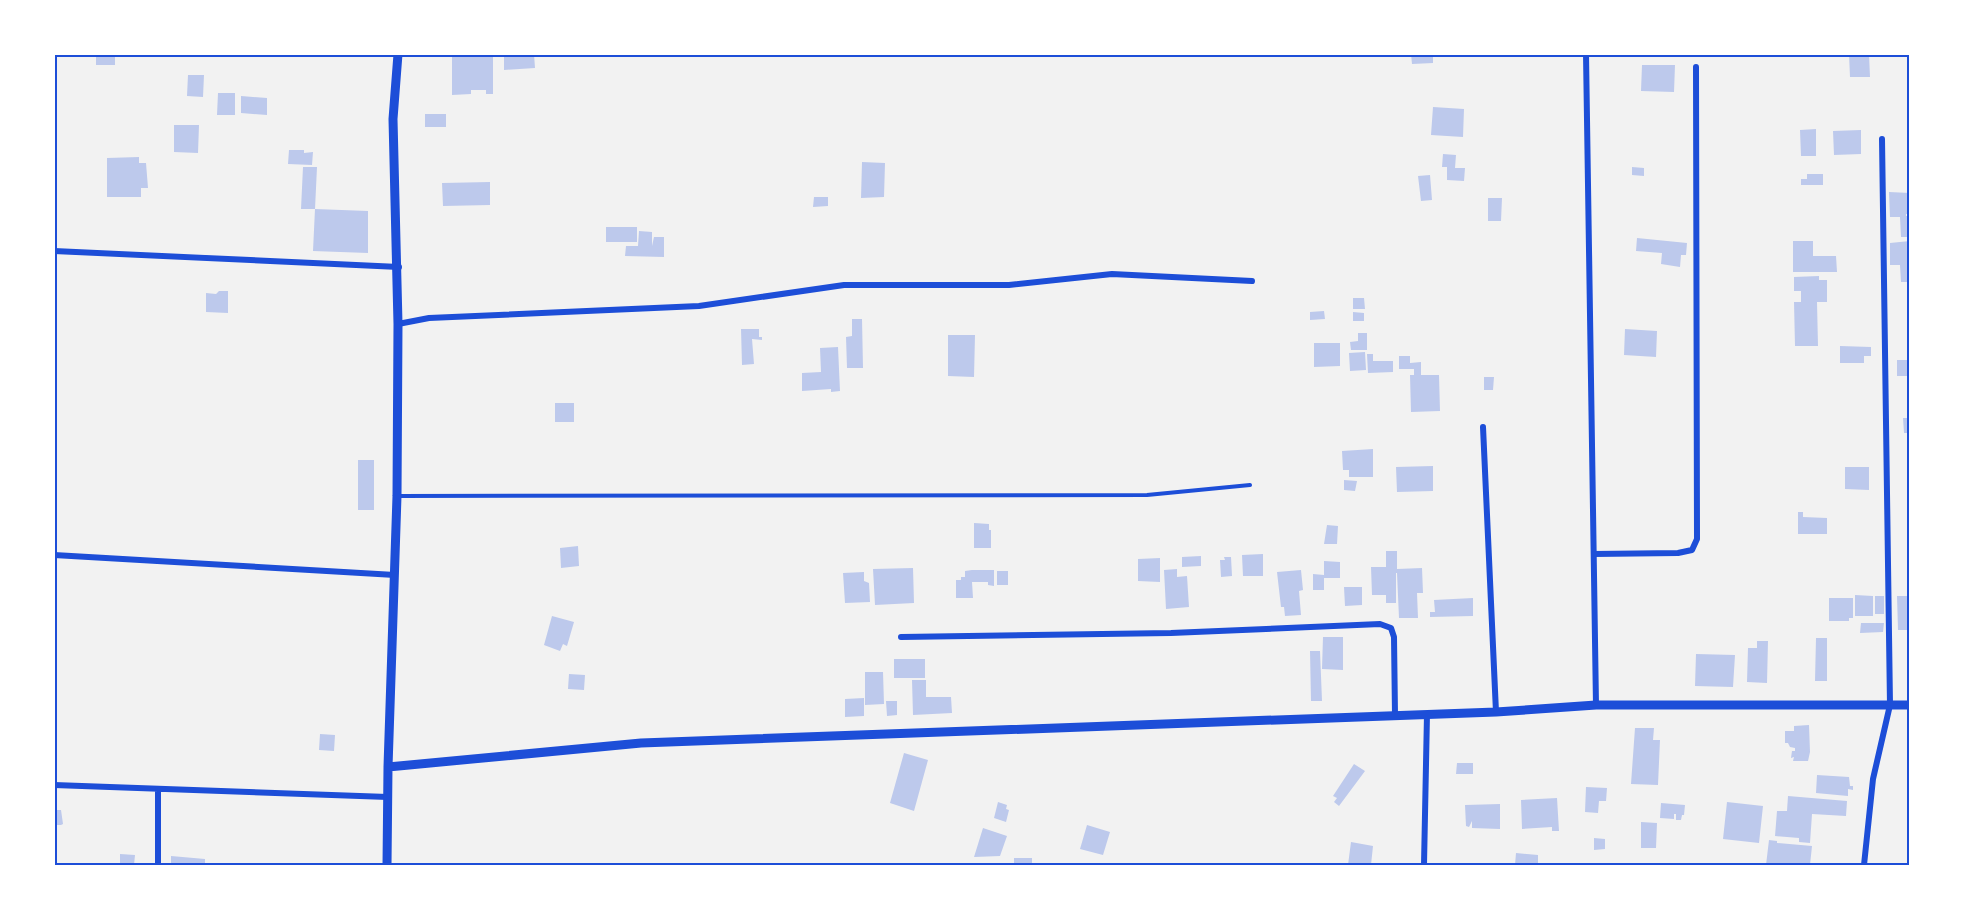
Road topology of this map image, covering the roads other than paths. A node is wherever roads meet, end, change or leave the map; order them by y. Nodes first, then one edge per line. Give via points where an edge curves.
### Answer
1 (398, 54) edge
2 (1586, 54) edge
3 (1696, 67) dead end
4 (1882, 139) dead end
5 (54, 251) edge
6 (398, 267) junction
7 (1252, 280) dead end
8 (398, 324) junction
9 (1483, 427) dead end
10 (1250, 485) dead end
11 (397, 495) junction
12 (1594, 554) junction
13 (54, 555) edge
14 (395, 574) junction
15 (901, 637) dead end
16 (1596, 705) junction
17 (1890, 705) junction
18 (1910, 705) edge
19 (1496, 712) junction
20 (1427, 714) junction
21 (1395, 715) junction
22 (388, 766) junction
23 (54, 785) edge
24 (158, 789) junction
25 (388, 797) junction
26 (158, 865) edge
27 (387, 865) edge
28 (1424, 865) edge
29 (1864, 865) edge

1 - 6 street via 393,119
2 - 12 street
3 - 12 street via 1697,539 1692,550 1678,553
4 - 17 street
5 - 6 street
6 - 8 street
7 - 8 street via 1112,274 1009,285 844,285 699,306 429,318
8 - 11 street
9 - 19 street
10 - 11 lane via 1147,495
11 - 14 street
12 - 16 street
13 - 14 street
14 - 22 street
15 - 21 street via 1171,633 1380,624 1391,628 1394,637
16 - 17 street
16 - 19 street
17 - 18 street
17 - 29 street via 1873,779
19 - 20 street
20 - 21 street
20 - 28 street
21 - 22 street via 641,743
22 - 25 street
23 - 24 street
24 - 25 street
24 - 26 street
25 - 27 street

